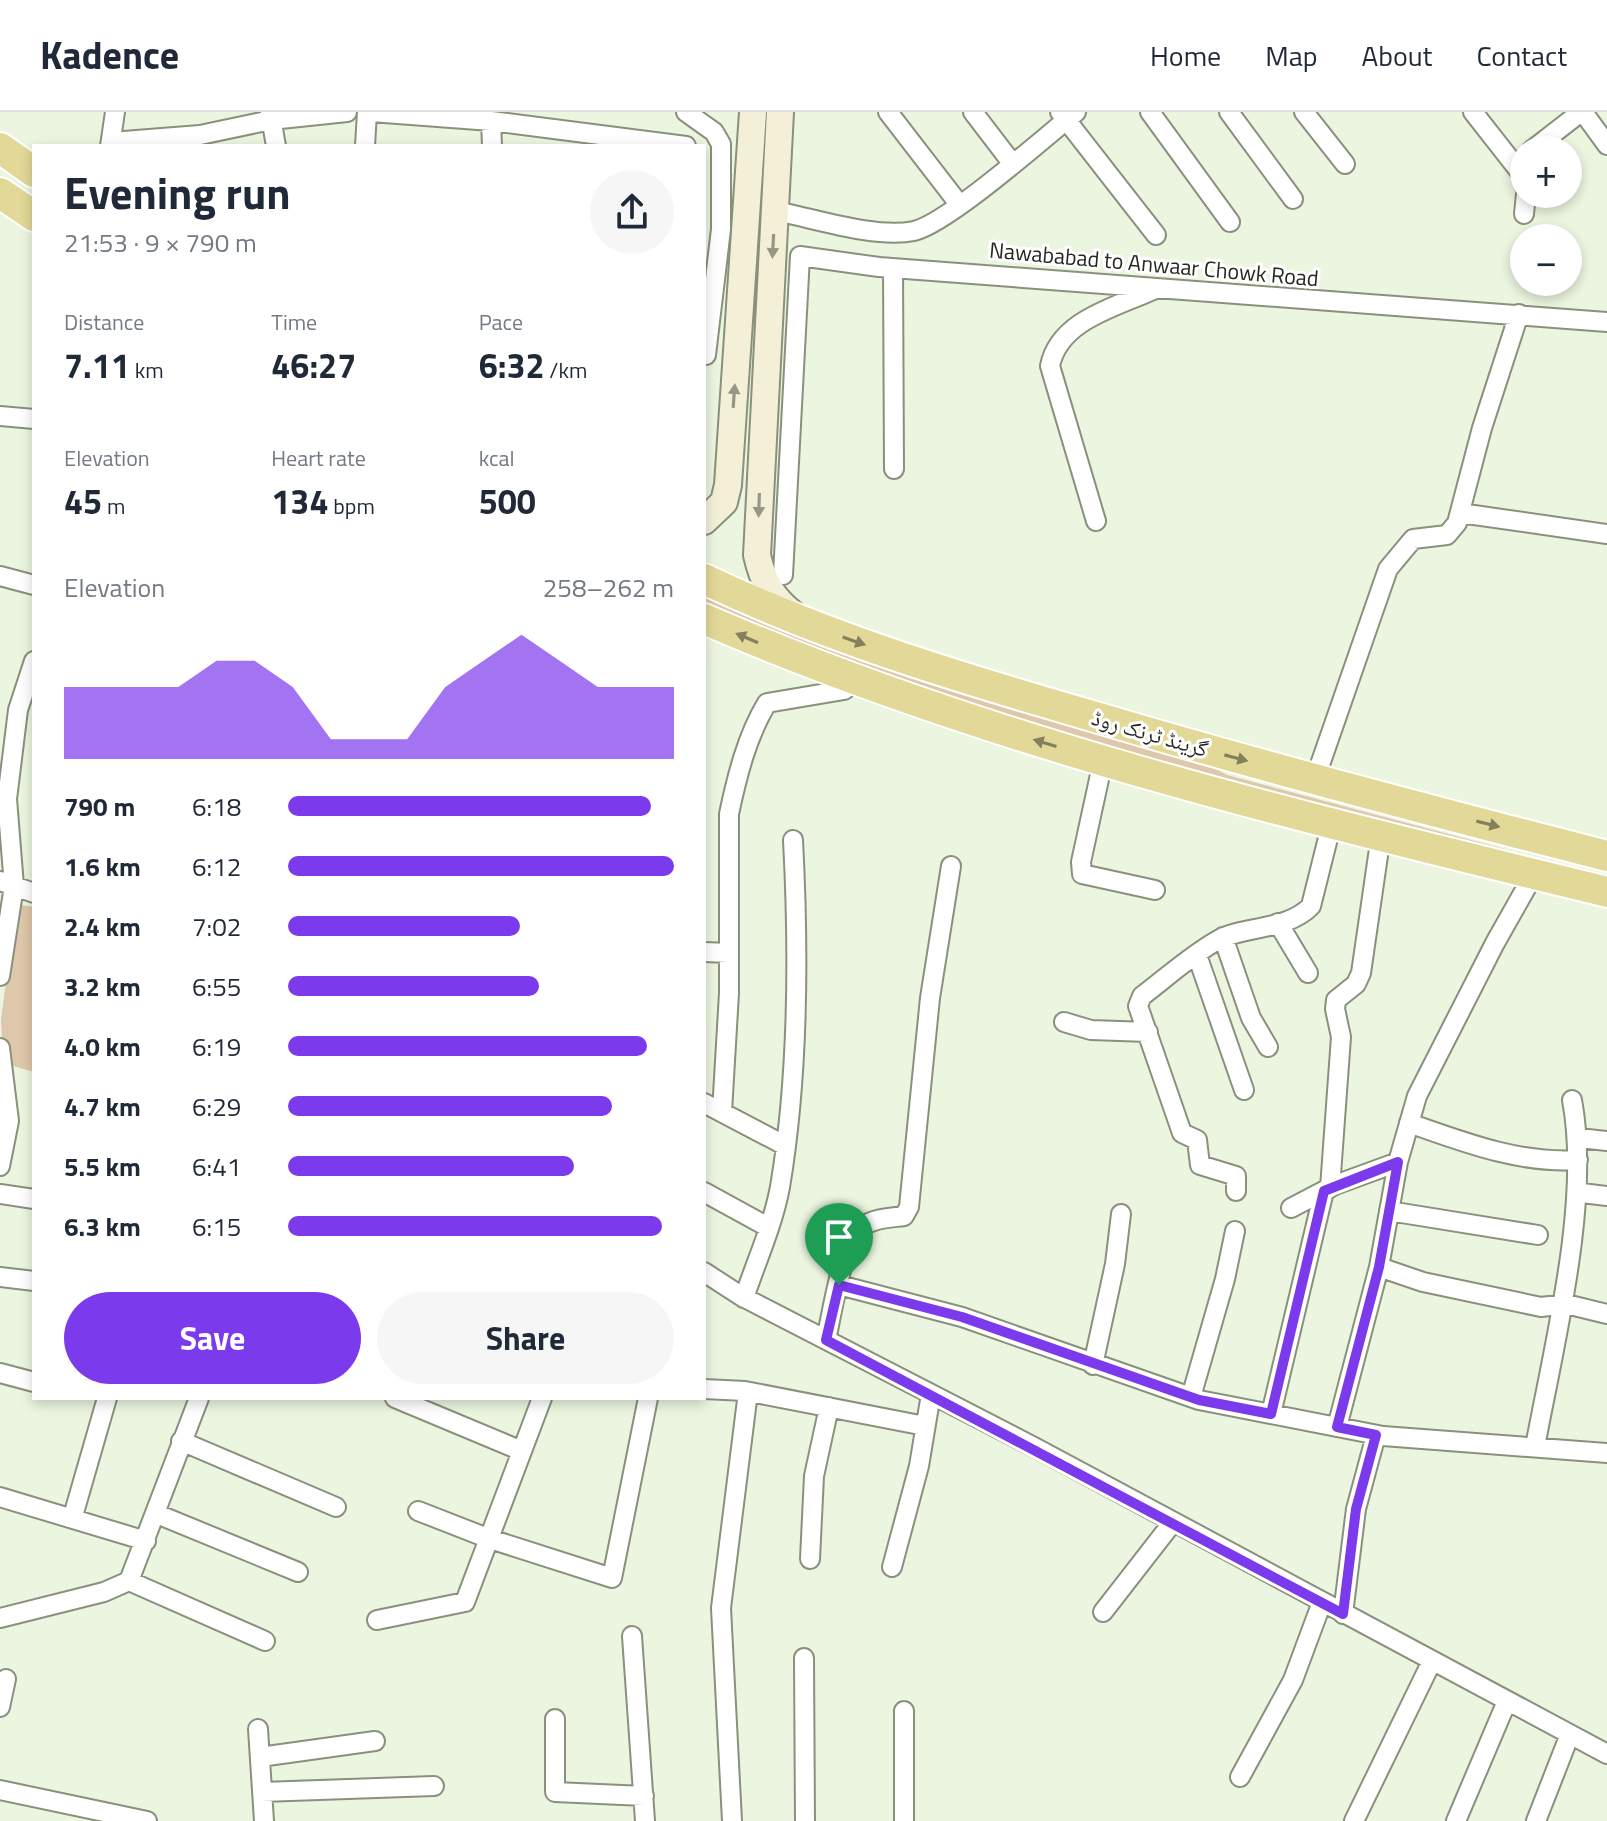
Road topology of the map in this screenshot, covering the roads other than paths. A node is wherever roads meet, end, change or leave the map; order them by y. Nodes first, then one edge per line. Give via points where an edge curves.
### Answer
1 (115, 112) edge
2 (347, 112) edge
3 (369, 112) edge
4 (686, 112) edge
5 (888, 112) edge
6 (973, 112) edge
7 (1150, 112) edge
8 (1229, 112) edge
9 (1304, 112) edge
10 (1473, 112) edge
11 (1582, 112) edge
12 (1068, 115) edge
13 (270, 116) edge
14 (752, 119) edge
15 (780, 119) edge
16 (491, 121) junction
17 (1550, 136) edge
18 (597, 140) edge
19 (110, 144) edge
20 (276, 144) edge
21 (365, 144) edge
22 (492, 144) edge
23 (656, 144) edge
24 (1607, 145) edge
25 (0, 148) edge
26 (713, 150) edge
27 (1510, 159) edge
28 (1012, 163) junction
29 (1345, 164) dead end
30 (32, 171) edge
31 (0, 193) edge
32 (1293, 199) dead end
33 (959, 204) junction
34 (1525, 208) edge
35 (775, 211) junction
36 (1524, 214) dead end
37 (32, 215) edge
38 (1230, 222) dead end
39 (1156, 235) dead end
40 (893, 268) junction
41 (1156, 289) junction
42 (1519, 314) junction
43 (1607, 322) edge
44 (706, 355) dead end
45 (0, 416) edge
46 (32, 419) edge
47 (894, 469) dead end
48 (1460, 513) junction
49 (706, 519) edge
50 (1096, 521) dead end
51 (1607, 534) edge
52 (783, 575) dead end
53 (0, 576) edge
54 (706, 580) edge
55 (32, 584) edge
56 (706, 620) edge
57 (803, 622) junction
58 (32, 667) edge
59 (857, 681) junction
60 (1103, 761) junction
61 (1315, 779) junction
62 (1332, 822) junction
63 (1381, 835) junction
64 (1543, 839) junction
65 (793, 840) dead end
66 (1607, 856) edge
67 (951, 866) dead end
68 (1534, 874) junction
69 (7, 883) edge
70 (1155, 890) dead end
71 (32, 892) edge
72 (1607, 892) edge
73 (1278, 923) junction
74 (1223, 937) junction
75 (706, 952) edge
76 (729, 953) junction
77 (1197, 955) junction
78 (1308, 973) dead end
79 (0, 976) edge
80 (1064, 1022) dead end
81 (1148, 1032) junction
82 (1268, 1047) dead end
83 (0, 1048) edge
84 (1244, 1090) dead end
85 (1572, 1100) dead end
86 (706, 1104) edge
87 (722, 1112) junction
88 (1409, 1123) junction
89 (1579, 1138) junction
90 (1607, 1141) edge
91 (784, 1145) junction
92 (1578, 1160) junction
93 (1398, 1162) junction
94 (0, 1163) edge
95 (1327, 1190) junction
96 (1236, 1191) dead end
97 (706, 1193) edge
98 (1582, 1193) dead end
99 (0, 1194) edge
100 (1607, 1196) edge
101 (32, 1199) edge
102 (1291, 1208) dead end
103 (1389, 1211) junction
104 (1121, 1214) dead end
105 (768, 1227) junction
106 (1235, 1231) dead end
107 (1538, 1235) dead end
108 (1379, 1267) junction
109 (706, 1273) edge
110 (0, 1277) edge
111 (32, 1281) edge
112 (839, 1285) junction
113 (744, 1298) junction
114 (1561, 1306) junction
115 (1607, 1314) edge
116 (826, 1340) junction
117 (1093, 1365) junction
118 (0, 1373) edge
119 (32, 1381) edge
120 (706, 1389) edge
121 (748, 1392) junction
122 (931, 1394) junction
123 (1191, 1397) junction
124 (103, 1400) edge
125 (198, 1400) edge
126 (400, 1400) edge
127 (541, 1400) edge
128 (648, 1400) edge
129 (829, 1407) junction
130 (1271, 1414) junction
131 (925, 1426) junction
132 (1337, 1427) junction
133 (1376, 1435) junction
134 (181, 1441) junction
135 (1535, 1447) junction
136 (522, 1451) junction
137 (1607, 1453) edge
138 (0, 1497) edge
139 (336, 1507) dead end
140 (418, 1511) dead end
141 (157, 1514) junction
142 (73, 1516) junction
143 (1173, 1522) junction
144 (490, 1539) junction
145 (146, 1541) junction
146 (810, 1559) dead end
147 (892, 1567) dead end
148 (298, 1572) dead end
149 (129, 1581) junction
150 (1322, 1602) junction
151 (1103, 1612) dead end
152 (1343, 1614) junction
153 (0, 1618) edge
154 (377, 1620) dead end
155 (632, 1636) dead end
156 (265, 1641) dead end
157 (804, 1658) dead end
158 (1432, 1661) junction
159 (6, 1679) dead end
160 (1507, 1701) junction
161 (0, 1707) edge
162 (904, 1711) dead end
163 (555, 1719) dead end
164 (258, 1729) dead end
165 (1570, 1734) junction
166 (375, 1741) dead end
167 (1607, 1754) edge
168 (260, 1757) junction
169 (1240, 1777) dead end
170 (434, 1786) dead end
171 (0, 1790) edge
172 (262, 1792) junction
173 (644, 1796) junction
174 (102, 1817) edge
175 (147, 1821) edge
176 (264, 1821) edge
177 (645, 1821) edge
178 (732, 1821) edge
179 (805, 1821) edge
180 (904, 1821) edge
181 (1354, 1821) edge
182 (1456, 1821) edge
183 (1536, 1821) edge

1 - 19 street
2 - 13 street
3 - 16 street
3 - 21 street
4 - 26 street via 714,132
5 - 33 street
6 - 28 street
7 - 38 street
8 - 32 street
9 - 29 street
10 - 27 street
11 - 17 street
11 - 24 street
12 - 28 street
12 - 39 street
13 - 19 street via 200,135
13 - 20 street
14 - 15 main road
49 -> 14 main road via 724,502 728,485
15 - 35 main road
16 - 18 street
16 - 22 street
18 - 23 street
25 - 30 highway
26 - 44 street via 721,229
28 - 33 street
31 - 37 highway
33 - 35 street via 915,231 884,232
34 - 36 street
35 -> 57 main road via 757,555 773,596
40 - 41 street, Nawababad to Anwaar Chowk Road
40 - 47 street
40 - 52 street, Nawababad to Anwaar Chowk Road via 800,256
41 - 42 street, Nawababad to Anwaar Chowk Road
41 - 50 street via 1073,326 1052,358 1050,366
42 - 43 street, Nawababad to Anwaar Chowk Road
42 - 48 street
45 - 46 street
48 - 51 street
48 - 61 street via 1447,535 1413,539 1388,569
53 - 55 street
54 - 57 highway, گرینڈ ٹرنک روڈ
59 -> 56 highway, گرینڈ ٹرنک روڈ
57 -> 61 highway, گرینڈ ٹرنک روڈ via 986,685
58 - 69 street via 18,710 7,799
60 -> 59 highway, گرینڈ ٹرنک روڈ
59 - 76 street via 844,690 776,699 767,703 755,723 729,814
60 - 62 highway, گرینڈ ٹرنک روڈ
60 - 70 street via 1082,874
61 -> 64 highway, گرینڈ ٹرنک روڈ
62 - 63 highway, گرینڈ ٹرنک روڈ
62 - 73 street via 1311,906
63 - 68 highway, گرینڈ ٹرنک روڈ
63 - 95 street via 1361,973 1336,1000 1341,1037
64 - 66 highway, گرینڈ ٹرنک روڈ
64 - 68 highway
65 - 91 street via 797,939
67 - 112 street via 930,998 909,1207 904,1216 874,1220 859,1229
68 - 72 highway, گرینڈ ٹرنک روڈ
68 - 88 street via 1461,1007
69 - 71 street
69 - 79 street
73 - 74 street
73 - 78 street
74 - 77 street
74 - 82 street via 1251,1018
75 - 76 street
76 - 87 street
77 - 81 street via 1142,996 1138,1006
77 - 84 street
80 - 81 street via 1091,1030
81 - 96 street via 1182,1133 1197,1140 1200,1165 1234,1173
83 - 94 street via 9,1121
85 - 89 street
86 - 87 street
87 - 91 street
88 - 92 street via 1495,1151
88 - 93 street
89 - 90 street
89 - 92 street
91 - 105 street via 780,1187
92 - 114 street
93 - 95 street
93 - 103 street
95 - 102 street
95 - 130 street
97 - 105 street
98 - 100 street
99 - 101 street
103 - 107 street
103 - 108 street
104 - 117 street
105 - 113 street
106 - 123 street
108 - 114 street via 1423,1282 1541,1307
108 - 132 street
109 - 113 street
110 - 111 street
112 - 116 street
112 - 117 street via 962,1317
113 - 116 street
114 - 115 street
114 - 135 street
116 - 122 street
117 - 123 street
118 - 119 street
120 - 121 street
121 - 129 street
121 - 178 street via 721,1608
122 - 131 street
122 - 143 street
123 - 130 street
124 - 142 street
125 - 134 street
126 - 136 street
127 - 136 street
128 - 144 street via 612,1578
129 - 131 street
129 - 146 street via 814,1476
130 - 132 street
131 - 147 street
132 - 133 street
133 - 135 street
133 - 152 street via 1356,1509
134 - 139 street
134 - 141 street
135 - 137 street
136 - 144 street
138 - 142 street
140 - 144 street
141 - 145 street
141 - 148 street
142 - 145 street
143 - 150 street
143 - 151 street
144 - 154 street via 465,1602
145 - 149 street
149 - 153 street
149 - 156 street
150 - 152 street
150 - 169 street via 1293,1680
152 - 158 street
155 - 173 street
157 - 179 street
158 - 160 street
158 - 181 street
159 - 161 street
160 - 165 street
160 - 182 street
162 - 180 street
163 - 173 street via 555,1792
164 - 168 street
165 - 167 street
165 - 183 street
166 - 168 street
168 - 172 street
170 - 172 street
171 - 174 street
172 - 176 street
173 - 177 street
174 - 175 street

